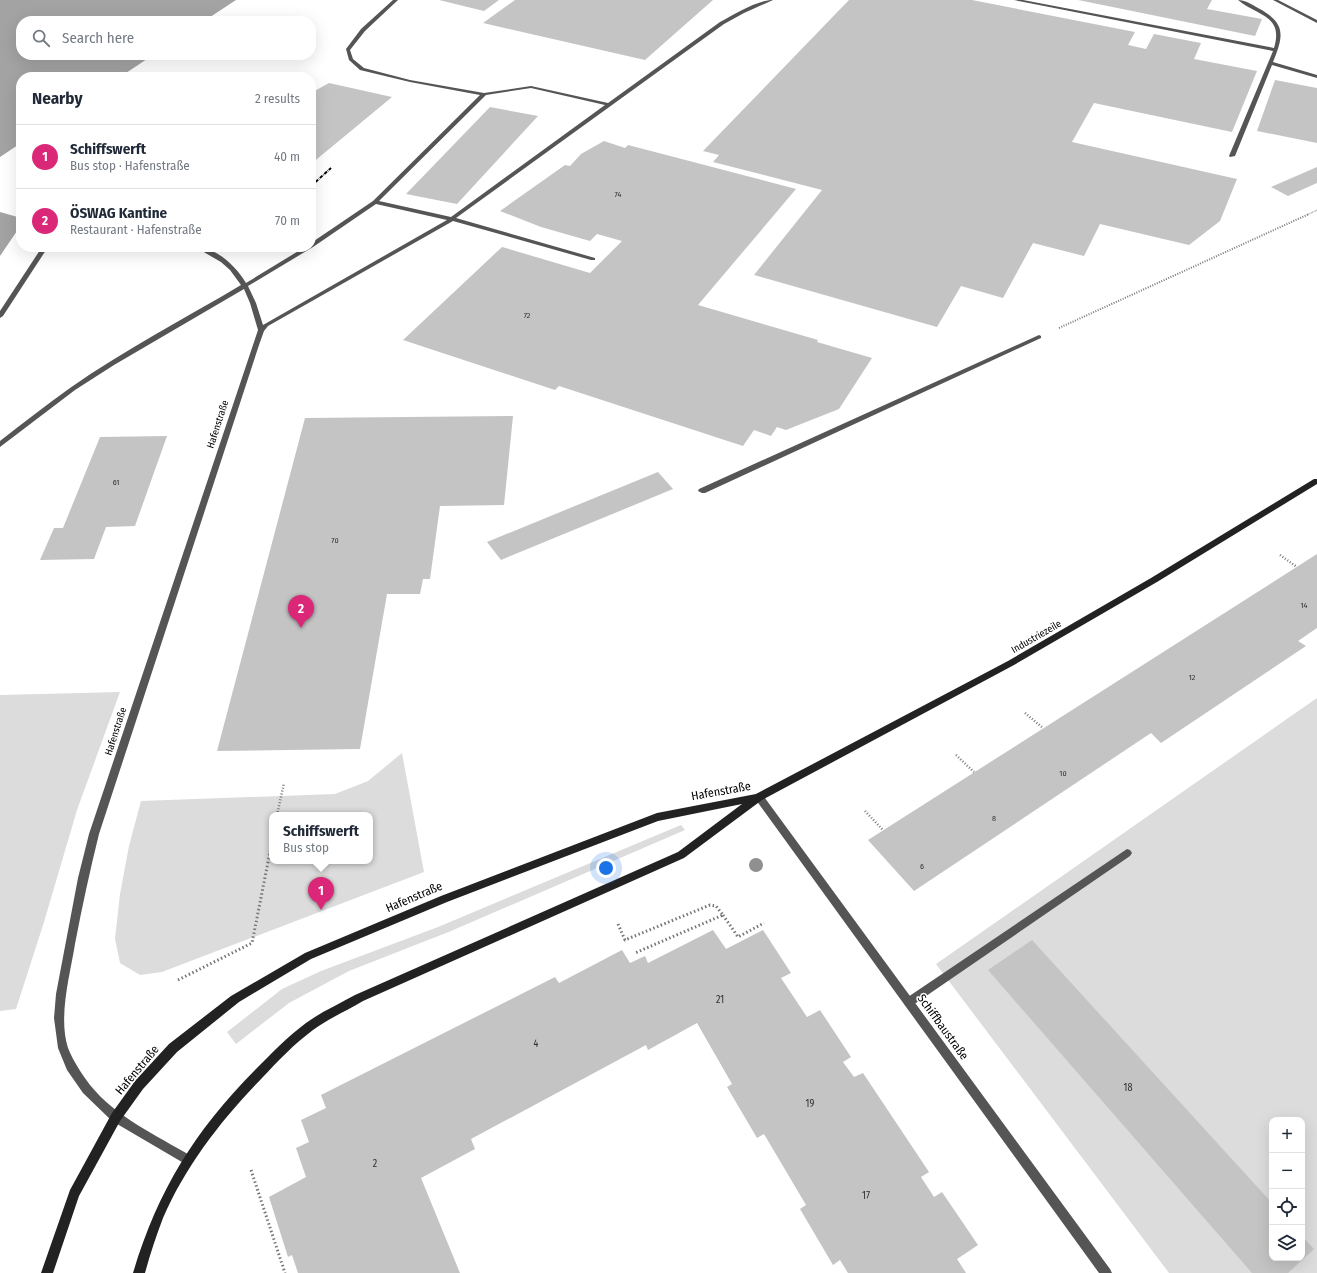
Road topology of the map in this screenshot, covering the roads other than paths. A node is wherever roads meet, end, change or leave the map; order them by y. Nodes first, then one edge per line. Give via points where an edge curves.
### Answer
1 (396, 0) edge
2 (771, 0) edge
3 (1016, 0) edge
4 (1240, 0) edge
5 (1275, 0) edge
6 (1317, 22) edge
7 (1276, 50) junction
8 (1271, 63) junction
9 (1317, 77) edge
10 (484, 94) junction
11 (610, 105) junction
12 (1232, 156) dead end
13 (375, 202) junction
14 (452, 219) junction
15 (316, 242) edge
16 (42, 252) edge
17 (210, 252) edge
18 (300, 252) edge
19 (593, 259) dead end
20 (246, 284) junction
21 (0, 316) edge
22 (261, 330) junction
23 (1040, 337) road end
24 (0, 445) edge
25 (1317, 481) edge
26 (702, 491) dead end
27 (758, 797) junction
28 (1127, 853) dead end
29 (909, 1002) junction
30 (116, 1118) junction
31 (187, 1160) junction
32 (47, 1273) edge
33 (139, 1273) edge
34 (1106, 1273) edge

1 - 10 street via 363,30 348,50 351,60 362,69
2 - 11 street via 722,24
3 - 7 street
4 - 7 street via 1276,23 1279,29
5 - 6 street
7 - 8 street
8 - 9 street
8 - 12 street
10 - 11 street via 531,87
10 - 13 street
11 - 14 street
13 - 14 street
13 - 15 street
14 - 19 street
14 - 22 street via 274,320
16 - 21 street
17 - 20 street via 219,256
18 - 20 street
20 - 22 street
20 - 24 street via 115,361 33,417
22 - 30 street, Hafenstraße via 103,805 83,878 69,948 59,1018 63,1048 71,1066 87,1089
23 - 26 street
25 - 27 main road, Industriezeile via 1011,663
27 - 29 street, Schiffbaustraße
27 - 30 main road, Hafenstraße via 657,817 444,899 308,956 235,999 173,1048 157,1064
27 - 31 main road, Hafenstraße via 680,855 359,998 316,1022 242,1089 210,1126
28 - 29 street
29 - 34 street, Schiffbaustraße
30 - 31 street, Hafenstraße
30 - 32 main road, Hafenstraße via 74,1194
31 - 33 main road, Hafenstraße via 155,1222

